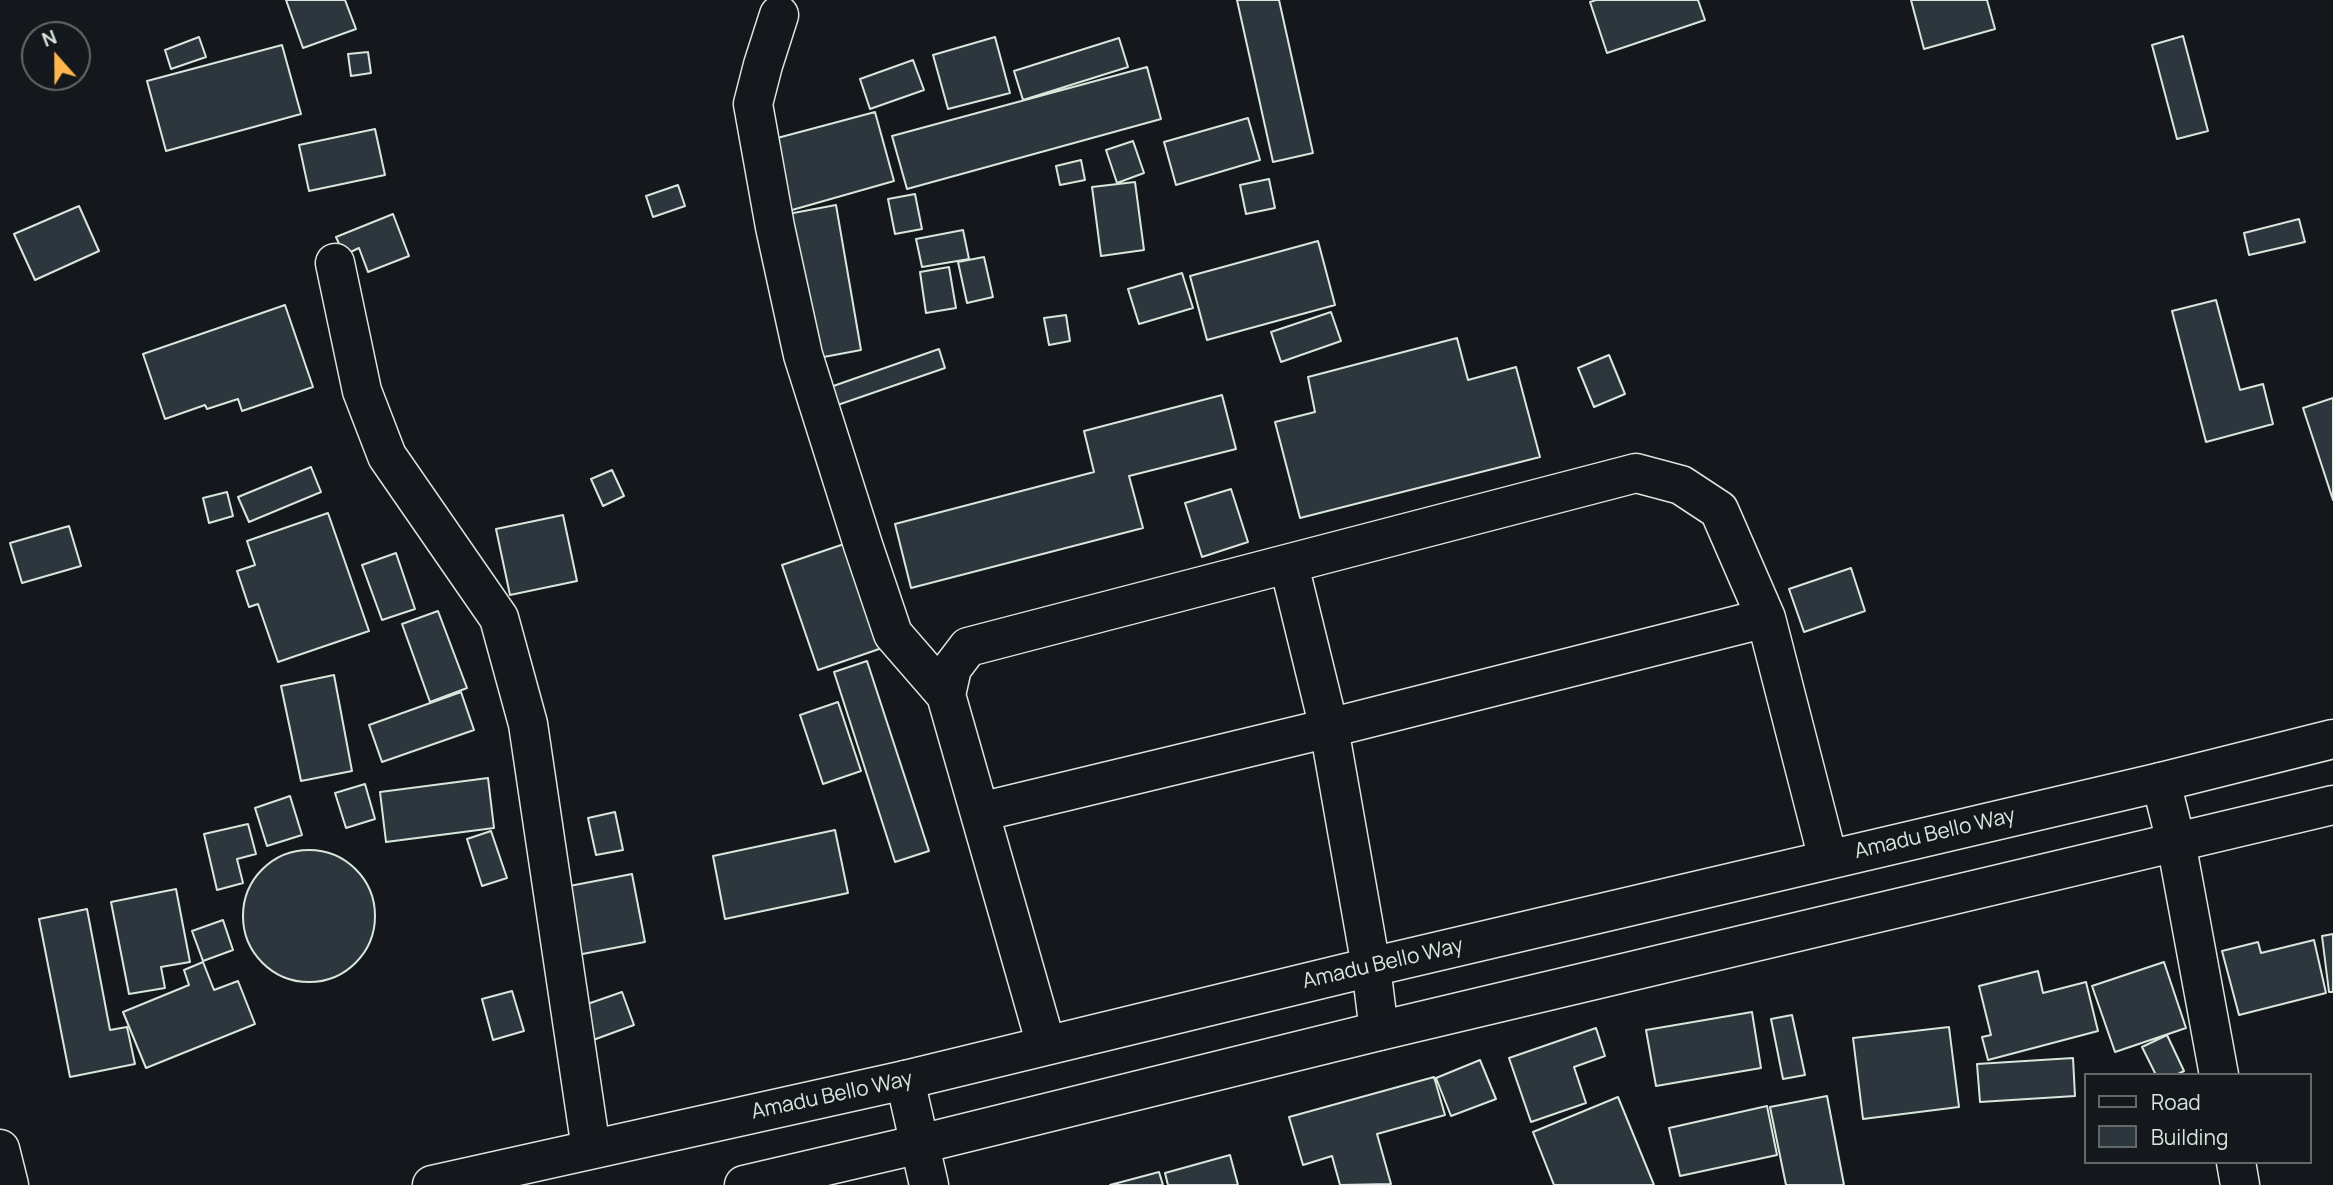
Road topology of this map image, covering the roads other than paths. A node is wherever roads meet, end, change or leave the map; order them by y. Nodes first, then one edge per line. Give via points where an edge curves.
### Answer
1 (779, 15) dead end
2 (335, 263) dead end
3 (1289, 565) junction
4 (1766, 618) junction
5 (946, 695) junction
6 (1329, 728) junction
7 (2333, 739) edge
8 (2161, 782) junction
9 (2333, 805) edge
10 (979, 812) junction
11 (2176, 842) junction
12 (1828, 859) junction
13 (1371, 967) junction
14 (1379, 1031) junction
15 (1046, 1045) junction
16 (2219, 1073) edge
17 (905, 1080) junction
18 (920, 1144) junction
19 (0, 1149) edge
20 (592, 1149) junction
21 (2236, 1164) edge
22 (9, 1185) edge
23 (432, 1185) edge
24 (744, 1185) edge
25 (929, 1185) edge
26 (2240, 1185) edge

1 - 5 main road via 753,104 803,355 893,634
2 - 20 main road via 362,391 387,456 499,618 528,723
3 - 4 main road via 1636,473 1681,485 1719,510
3 - 5 main road via 968,647 952,668
3 - 6 main road
4 - 6 main road
4 - 12 main road
5 - 10 main road
6 - 10 main road
6 - 13 main road
7 - 8 main road, Amadu Bello Way
8 - 11 main road
8 - 12 main road, Amadu Bello Way
9 - 11 main road
10 - 15 main road
11 - 14 main road
11 - 16 main road
12 - 13 main road, Amadu Bello Way
13 - 14 main road
13 - 15 main road, Amadu Bello Way
14 - 18 main road
15 - 17 main road, Amadu Bello Way
17 - 18 main road
17 - 20 main road, Amadu Bello Way
18 - 24 main road
18 - 25 main road
19 - 22 main road
20 - 23 main road, Amadu Bello Way
21 - 26 main road

